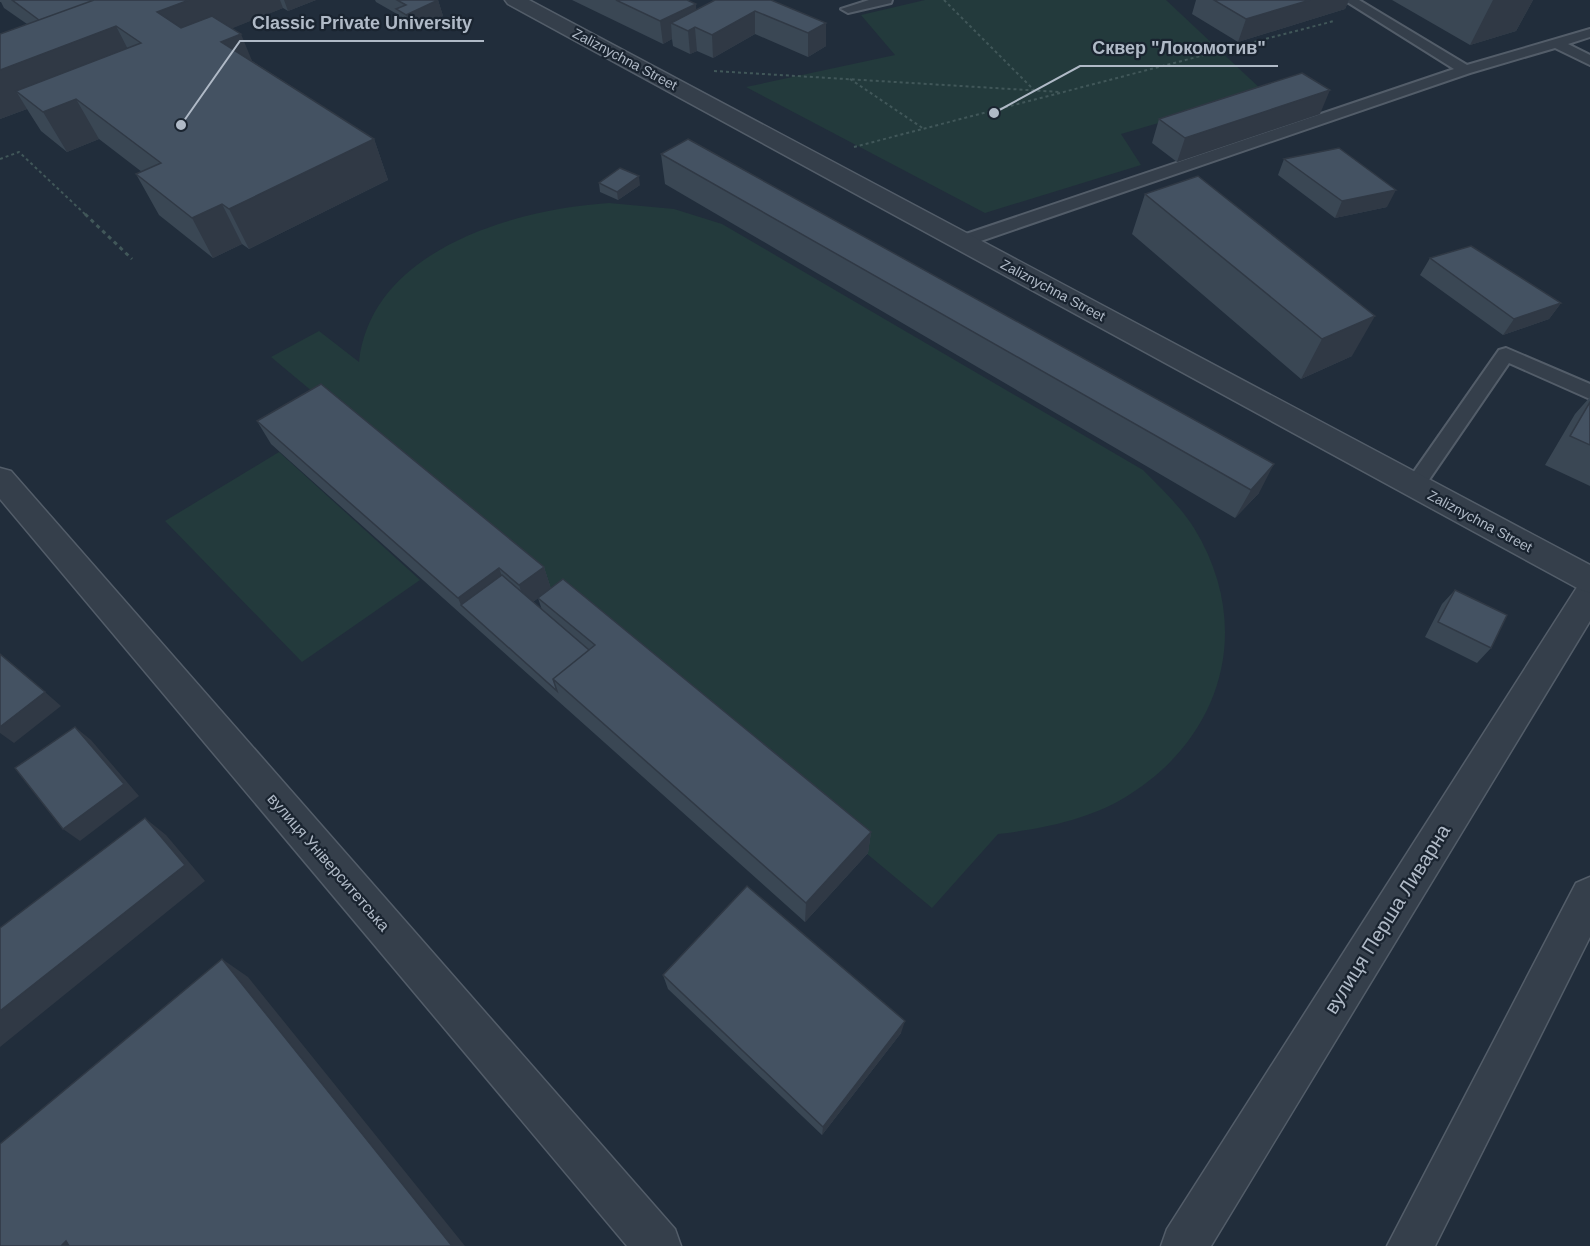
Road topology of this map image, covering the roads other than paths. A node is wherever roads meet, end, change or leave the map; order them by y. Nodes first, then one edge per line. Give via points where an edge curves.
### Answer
1 (515, 0) edge
2 (886, 0) edge
3 (1350, 0) edge
4 (848, 9) dead end
5 (1590, 33) edge
6 (1556, 44) junction
7 (1590, 61) edge
8 (1466, 70) junction
9 (963, 241) junction
10 (1590, 392) edge
11 (0, 479) edge
12 (1415, 485) junction
13 (1590, 580) edge
14 (1590, 593) edge
15 (1590, 896) edge
16 (658, 1246) edge
17 (1185, 1246) edge
18 (1410, 1246) edge

1 - 9 street, Zaliznychna Street
2 - 4 lane
3 - 8 lane
5 - 6 lane
6 - 7 lane
6 - 8 lane
8 - 9 lane
9 - 12 street, Zaliznychna Street
10 - 12 lane via 1506,354
11 - 16 street, вулиця Університетська
12 - 13 street, Zaliznychna Street
14 - 17 street, вулиця Перша Ливарна
15 - 18 street

